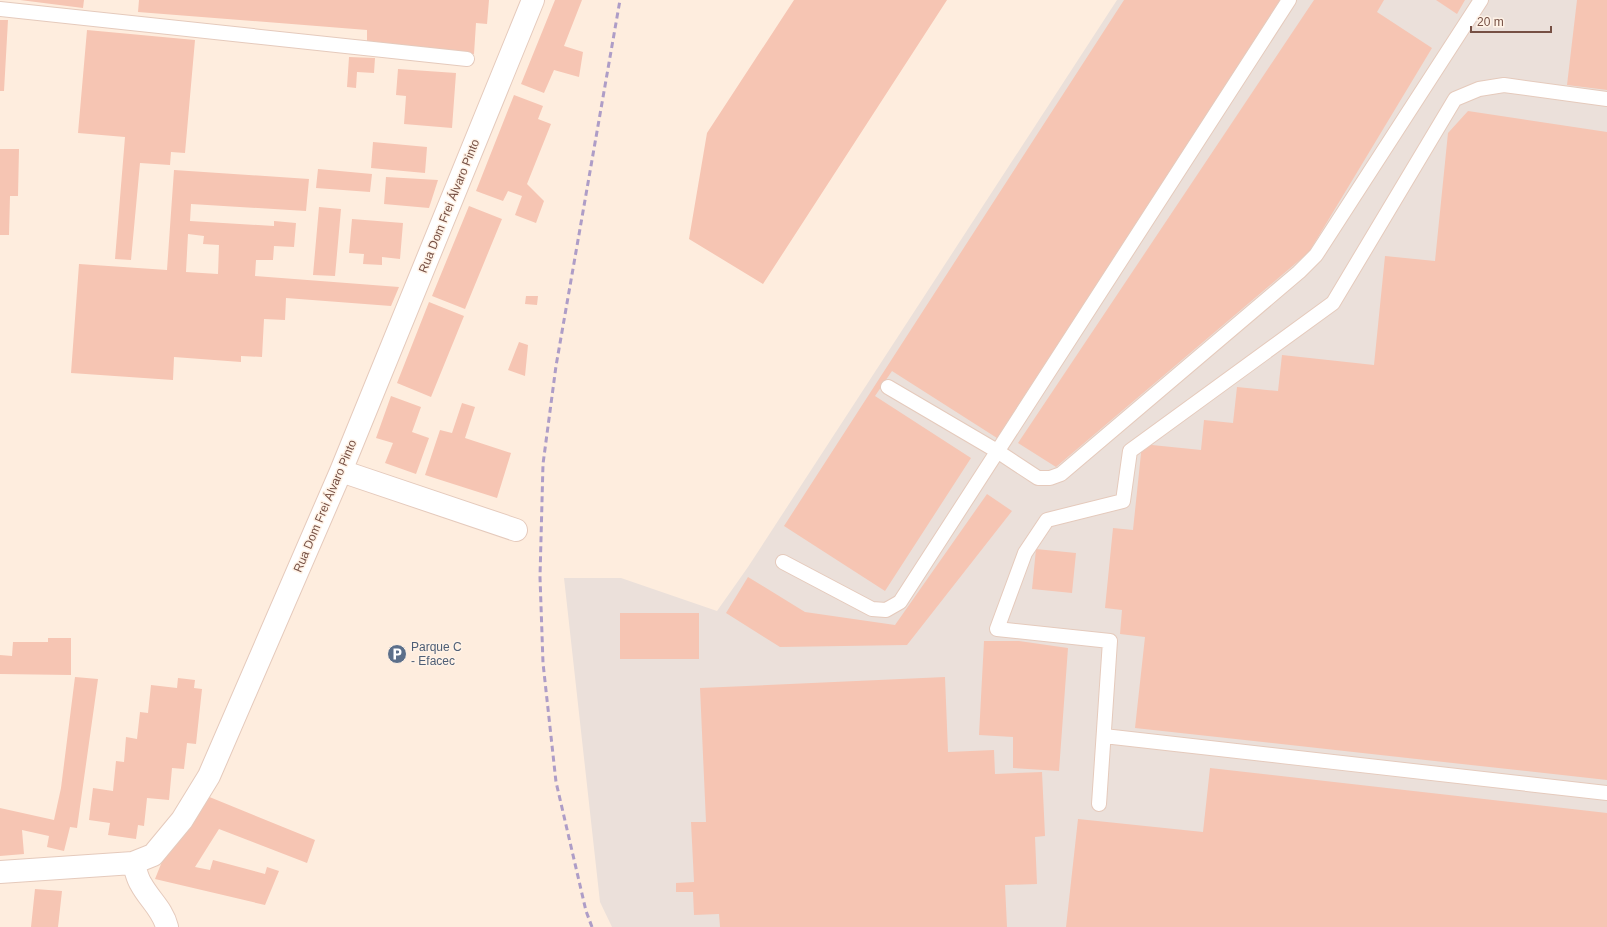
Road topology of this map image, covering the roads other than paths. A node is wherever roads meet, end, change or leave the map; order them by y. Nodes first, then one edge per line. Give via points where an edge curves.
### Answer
1 (533, 0) edge
2 (1289, 0) edge
3 (1481, 0) edge
4 (0, 9) edge
5 (467, 59) dead end
6 (1607, 100) edge
7 (888, 387) dead end
8 (997, 451) junction
9 (341, 471) junction
10 (516, 530) dead end
11 (783, 562) dead end
12 (1104, 736) junction
13 (1607, 793) edge
14 (1099, 804) dead end
15 (133, 863) junction
16 (0, 872) edge
17 (167, 927) edge

1 - 9 street, Rua Dom Frei Álvaro Pinto
2 - 8 lane
3 - 8 lane via 1316,255 1299,272 1061,474 1050,478 1038,478
4 - 5 lane
6 - 12 lane via 1504,86 1478,89 1455,99 1333,303 1130,451 1123,501 1046,520 1025,553 997,629 1110,641
7 - 8 lane
8 - 11 lane via 900,602 886,610 872,609
9 - 10 street
9 - 15 street, Rua Dom Frei Álvaro Pinto via 209,776 182,820 153,855
12 - 13 lane
12 - 14 lane
15 - 16 street, Rua Dom Frei Álvaro Pinto
15 - 17 street via 141,884 154,901

